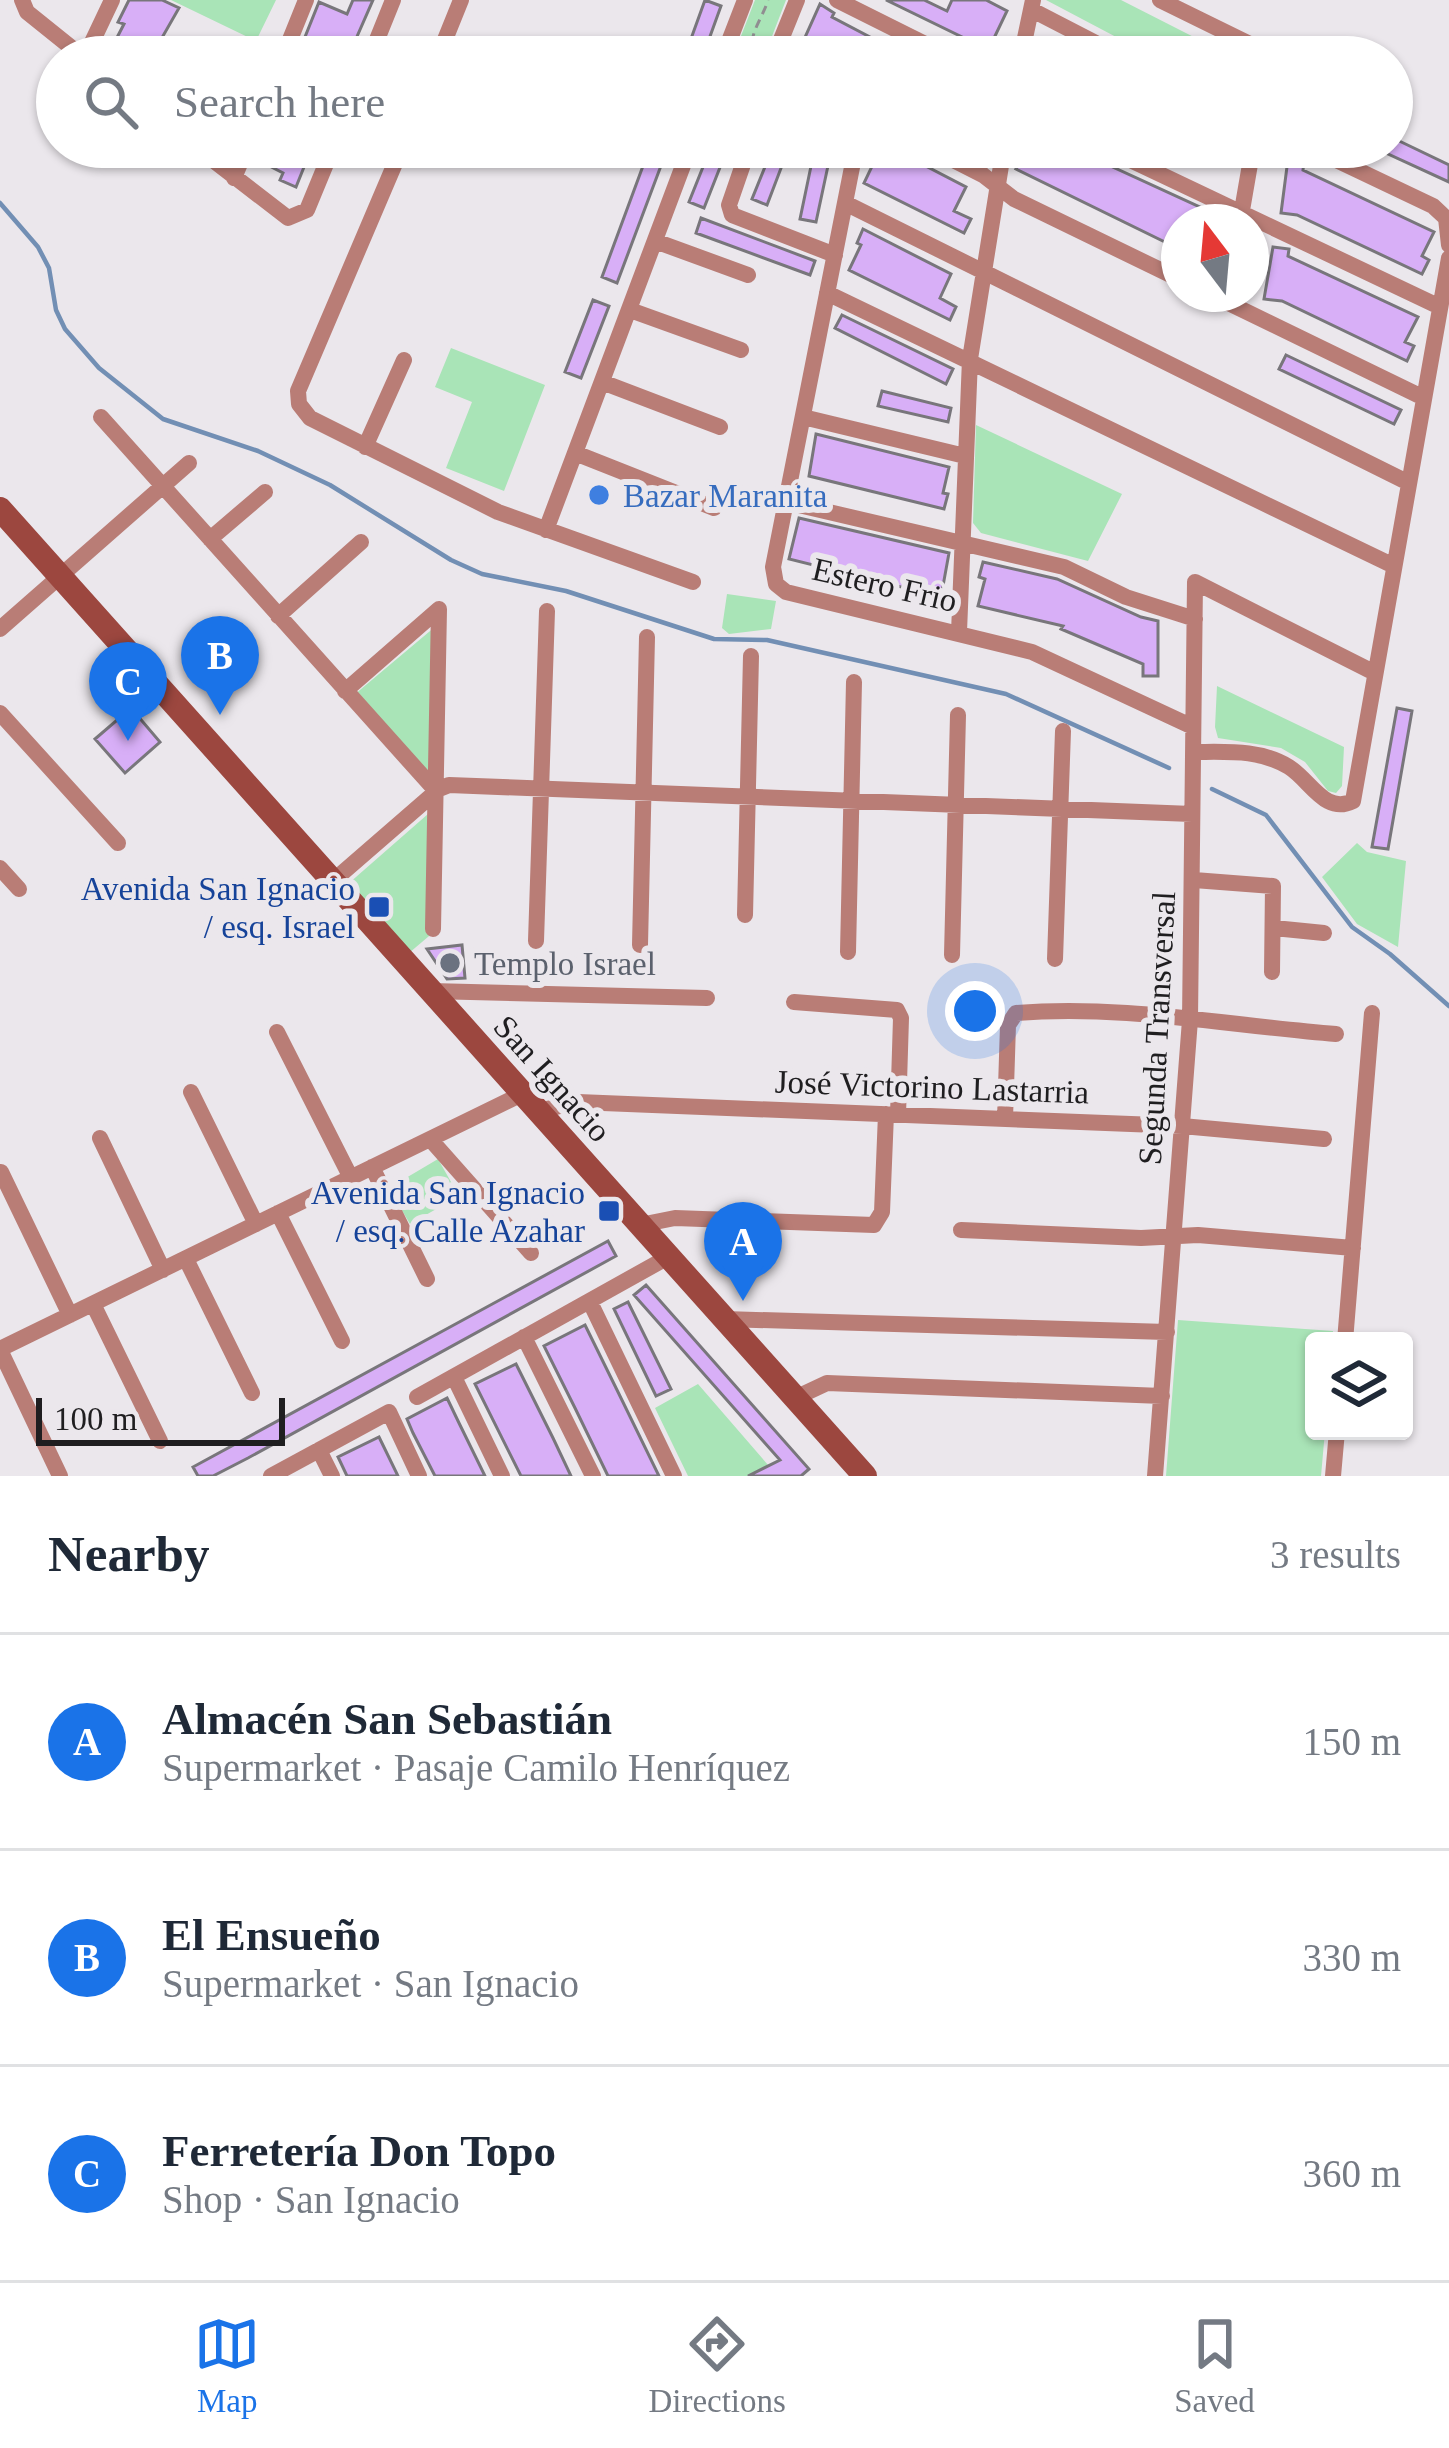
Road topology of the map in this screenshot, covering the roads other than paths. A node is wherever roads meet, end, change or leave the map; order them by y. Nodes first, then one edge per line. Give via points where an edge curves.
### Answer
1 (112, 0) edge
2 (306, 0) edge
3 (393, 0) edge
4 (461, 0) edge
5 (745, 0) edge
6 (797, 0) edge
7 (837, 0) edge
8 (1160, 0) edge
9 (22, 3) edge
10 (1033, 5) edge
11 (60, 36) edge
12 (94, 36) edge
13 (291, 36) edge
14 (378, 36) edge
15 (446, 36) edge
16 (731, 36) edge
17 (782, 36) edge
18 (909, 36) edge
19 (1026, 36) edge
20 (1087, 36) edge
21 (1231, 36) edge
22 (222, 168) edge
23 (238, 168) edge
24 (325, 168) edge
25 (393, 168) edge
26 (682, 168) edge
27 (742, 168) edge
28 (852, 168) edge
29 (967, 168) edge
30 (1001, 168) edge
31 (1144, 168) edge
32 (1249, 168) edge
33 (1353, 168) edge
34 (234, 178) junction
35 (998, 185) junction
36 (845, 203) junction
37 (1214, 204) edge
38 (1243, 204) edge
39 (1269, 231) edge
40 (656, 241) junction
41 (1449, 244) edge
42 (835, 255) junction
43 (1449, 258) edge
44 (982, 270) junction
45 (1161, 270) edge
46 (748, 275) dead end
47 (827, 293) junction
48 (1440, 307) junction
49 (629, 310) junction
50 (1251, 312) edge
51 (741, 350) dead end
52 (970, 358) junction
53 (404, 361) dead end
54 (602, 382) junction
55 (1424, 398) junction
56 (100, 417) dead end
57 (803, 417) junction
58 (720, 427) dead end
59 (365, 447) junction
60 (575, 454) junction
61 (965, 456) junction
62 (189, 464) dead end
63 (1409, 483) junction
64 (163, 486) junction
65 (266, 491) dead end
66 (786, 502) junction
67 (714, 508) dead end
68 (0, 509) edge
69 (546, 530) junction
70 (210, 539) junction
71 (962, 541) junction
72 (361, 542) dead end
73 (1394, 566) junction
74 (61, 576) junction
75 (693, 582) dead end
76 (547, 611) dead end
77 (278, 616) junction
78 (1195, 619) junction
79 (0, 629) edge
80 (958, 632) junction
81 (647, 637) dead end
82 (751, 656) dead end
83 (1376, 673) junction
84 (854, 682) dead end
85 (345, 691) junction
86 (0, 713) edge
87 (958, 715) dead end
88 (1193, 728) junction
89 (1063, 730) dead end
90 (1192, 752) junction
91 (541, 790) junction
92 (436, 791) junction
93 (644, 794) junction
94 (748, 798) junction
95 (851, 801) junction
96 (956, 804) junction
97 (1060, 808) junction
98 (1192, 814) junction
99 (118, 843) dead end
100 (0, 868) edge
101 (1194, 880) junction
102 (333, 881) junction
103 (19, 889) dead end
104 (745, 915) dead end
105 (1274, 928) junction
106 (433, 929) dead end
107 (1324, 933) dead end
108 (536, 941) dead end
109 (640, 945) dead end
110 (848, 952) dead end
111 (952, 956) dead end
112 (1055, 959) dead end
113 (1272, 972) dead end
114 (431, 991) junction
115 (707, 998) dead end
116 (794, 1002) dead end
117 (1372, 1013) dead end
118 (1190, 1020) junction
119 (277, 1032) dead end
120 (1336, 1034) dead end
121 (191, 1092) dead end
122 (530, 1102) junction
123 (892, 1115) junction
124 (1005, 1120) junction
125 (1182, 1126) junction
126 (100, 1138) dead end
127 (430, 1139) junction
128 (1324, 1139) dead end
129 (372, 1167) junction
130 (1, 1172) edge
131 (350, 1178) junction
132 (278, 1213) junction
133 (256, 1224) junction
134 (640, 1225) junction
135 (961, 1230) dead end
136 (1174, 1237) junction
137 (1353, 1248) junction
138 (531, 1252) dead end
139 (670, 1256) junction
140 (186, 1258) junction
141 (163, 1270) junction
142 (427, 1279) dead end
143 (590, 1302) junction
144 (93, 1304) junction
145 (70, 1315) junction
146 (724, 1319) junction
147 (1167, 1332) junction
148 (1346, 1332) edge
149 (524, 1337) junction
150 (342, 1341) dead end
151 (0, 1350) edge
152 (454, 1377) junction
153 (252, 1394) dead end
154 (1162, 1396) junction
155 (417, 1397) dead end
156 (795, 1399) junction
157 (1336, 1440) edge
158 (160, 1441) dead end
159 (319, 1450) junction
160 (856, 1473) edge
161 (60, 1476) edge
162 (271, 1476) edge
163 (332, 1476) edge
164 (419, 1476) edge
165 (502, 1476) edge
166 (593, 1476) edge
167 (674, 1476) edge
168 (1155, 1476) edge
169 (1333, 1476) edge

1 - 12 street
2 - 13 street
3 - 14 street
4 - 15 street
5 - 16 street
6 - 17 street
7 - 18 street
8 - 21 street
9 - 11 street
10 - 19 street
10 - 20 street
22 - 34 street
23 - 34 street
24 - 34 street via 310,204 295,217 282,216
25 - 59 street via 298,404
26 - 40 street
27 - 42 street via 732,215
28 - 36 street, Estero Frio
29 - 35 street
30 - 35 street
31 - 37 street
32 - 38 street
33 - 41 street via 1433,206 1447,218
35 - 44 street
35 - 45 street
36 - 42 street, Estero Frio
36 - 44 street
39 - 48 street
40 - 46 street
40 - 49 street
42 - 47 street, Estero Frio
43 - 48 street
44 - 52 street
44 - 63 street
47 - 52 street
47 - 57 street, Estero Frio
48 - 55 street
49 - 51 street
49 - 54 street
50 - 55 street
52 - 61 street
52 - 73 street
53 - 59 street
54 - 58 street
54 - 60 street
55 - 63 street
56 - 64 street
57 - 61 street
57 - 66 street, Estero Frio
59 - 69 street
60 - 67 street
60 - 69 street
61 - 71 street
62 - 64 street
63 - 73 street
64 - 70 street
64 - 74 street
65 - 70 street
66 - 71 street
66 - 80 street, Estero Frio via 773,571 786,592
68 - 74 main road, San Ignacio
69 - 75 street
70 - 77 street
71 - 78 street via 1064,567
71 - 80 street
72 - 77 street
73 - 83 street
74 - 79 street
74 - 102 main road, San Ignacio
76 - 91 street
77 - 85 street
78 - 83 street, Segunda Transversal via 1195,582
78 - 88 street, Segunda Transversal
80 - 88 street, Estero Frio via 1042,655
81 - 93 street
82 - 94 street
83 - 90 street via 1348,805 1328,802 1267,757
84 - 95 street
85 - 92 street
85 - 92 street via 440,609
86 - 99 street
87 - 96 street
88 - 90 street, Segunda Transversal
89 - 97 street
90 - 98 street, Segunda Transversal
91 - 92 street
91 - 93 street
91 - 108 street
92 - 102 street
92 - 106 street
93 - 94 street
93 - 109 street
94 - 95 street
94 - 104 street
95 - 96 street
95 - 110 street
96 - 97 street
96 - 111 street
97 - 98 street
97 - 112 street
98 - 101 street, Segunda Transversal
100 - 103 street
101 - 105 street via 1274,886
101 - 118 street, Segunda Transversal
102 - 114 main road, San Ignacio
105 - 107 street
105 - 113 street
114 - 115 street
114 - 122 main road, San Ignacio
116 - 123 street via 897,1010
117 - 137 street
118 - 120 street
118 - 124 street via 1011,1016
118 - 125 street, Segunda Transversal
119 - 131 street
121 - 133 street
122 - 123 street, José Victorino Lastarria
122 - 127 street, José Victorino Lastarria
122 - 134 main road, San Ignacio
123 - 124 street, José Victorino Lastarria
123 - 134 street via 874,1225 676,1218
124 - 125 street, José Victorino Lastarria
125 - 128 street, José Victorino Lastarria
125 - 136 street, Segunda Transversal
126 - 141 street
127 - 129 street, José Victorino Lastarria
127 - 138 street
129 - 131 street, José Victorino Lastarria
129 - 142 street
130 - 145 street
131 - 132 street, José Victorino Lastarria
132 - 133 street, José Victorino Lastarria
132 - 150 street
133 - 140 street, José Victorino Lastarria
134 - 139 main road, San Ignacio
135 - 136 street
136 - 137 street
136 - 147 street, Segunda Transversal
137 - 148 street
139 - 143 street
139 - 146 main road, San Ignacio
140 - 141 street, José Victorino Lastarria
140 - 153 street
141 - 144 street, José Victorino Lastarria
143 - 149 street
143 - 167 street
144 - 145 street, José Victorino Lastarria
144 - 158 street
145 - 151 street, José Victorino Lastarria
146 - 147 street
146 - 156 main road, San Ignacio
147 - 154 street, Segunda Transversal
149 - 152 street
149 - 166 street
151 - 161 street
152 - 155 street
152 - 165 street
154 - 156 street via 827,1383
154 - 168 street, Segunda Transversal
156 - 160 main road, San Ignacio
157 - 169 street
159 - 162 street
159 - 163 street
159 - 164 street via 389,1412

